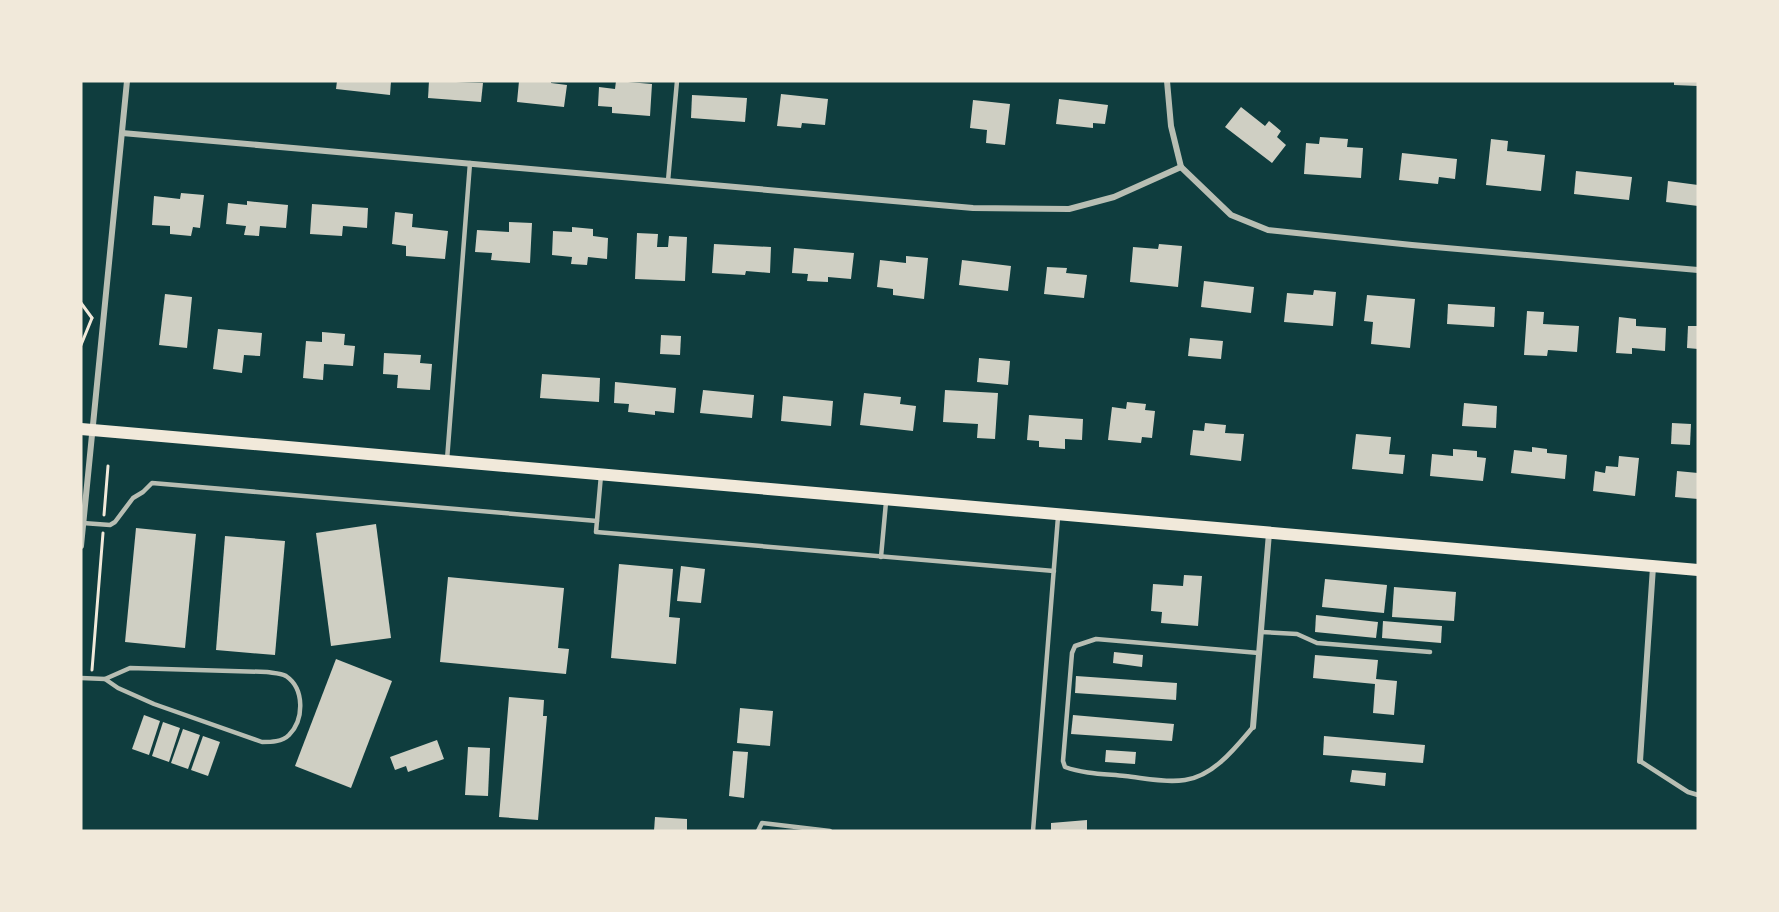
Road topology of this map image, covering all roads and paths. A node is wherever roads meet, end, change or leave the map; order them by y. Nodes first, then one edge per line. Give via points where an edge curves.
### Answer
1 (127, 81) edge
2 (677, 81) edge
3 (1167, 81) edge
4 (122, 133) junction
5 (470, 163) junction
6 (1181, 167) junction
7 (669, 181) junction
8 (1698, 270) edge
9 (81, 303) edge
10 (92, 318) dead end
11 (86, 429) edge
12 (447, 461) junction
13 (108, 466) dead end
14 (601, 474) junction
15 (886, 499) junction
16 (1059, 514) junction
17 (597, 521) junction
18 (83, 523) junction
19 (104, 525) junction
20 (1269, 533) junction
21 (81, 546) edge
22 (881, 557) junction
23 (1653, 567) junction
24 (1698, 570) edge
25 (1054, 571) junction
26 (1261, 632) junction
27 (1430, 652) dead end
28 (1260, 653) junction
29 (81, 678) edge
30 (92, 678) junction
31 (105, 680) junction
32 (1253, 727) joint
33 (1640, 761) joint
34 (1698, 795) edge
35 (758, 831) edge
36 (830, 831) edge
37 (1033, 831) edge

1 - 4 street
2 - 7 lane
3 - 6 street
4 - 5 street
4 - 11 street
5 - 7 street
5 - 12 lane
6 - 7 street via 1114,197 1069,209 973,208
6 - 8 street via 1231,215 1268,230
9 - 10 path
11 - 12 main road
11 - 18 street
12 - 14 main road
13 - 19 path
14 - 15 main road
14 - 17 lane
15 - 16 main road
15 - 22 lane
16 - 20 main road
16 - 25 lane
17 - 19 lane via 152,483 133,498 116,522
17 - 22 lane via 596,532
18 - 19 lane
18 - 21 street
19 - 30 path
20 - 23 main road
20 - 26 street
22 - 25 lane
23 - 24 main road
23 - 33 street
25 - 37 lane
26 - 27 lane via 1297,634 1317,643
26 - 28 street
28 - 32 street
28 - 32 lane via 1096,639 1075,646 1063,761 1065,767 1081,771 1186,780 1230,754
29 - 30 lane
30 - 31 lane
31 - 31 lane via 154,704 262,742 288,736 298,723 301,706 296,686 285,676 267,672 130,668
33 - 34 lane
35 - 36 lane via 762,824

